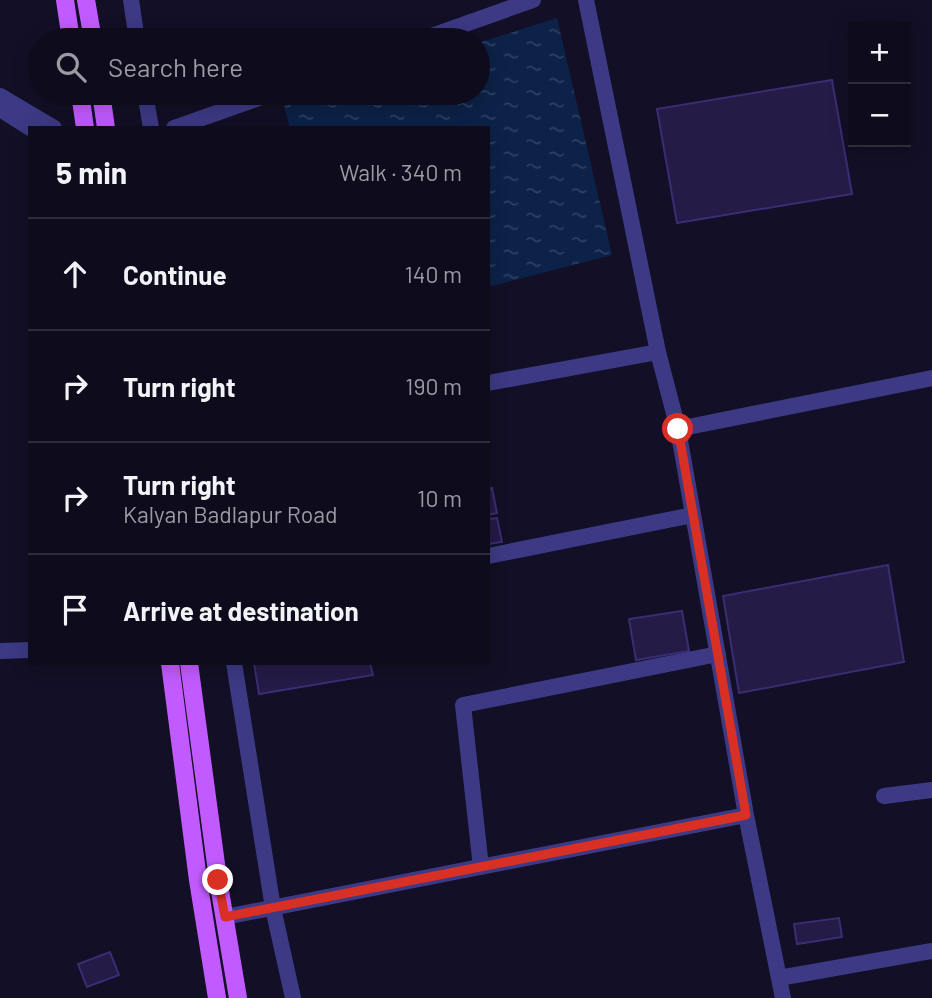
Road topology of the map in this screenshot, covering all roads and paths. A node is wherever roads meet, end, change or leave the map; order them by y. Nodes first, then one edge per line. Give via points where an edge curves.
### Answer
1 (65, 0) edge
2 (86, 0) edge
3 (131, 0) edge
4 (533, 0) edge
5 (586, 0) edge
6 (69, 28) edge
7 (91, 28) edge
8 (135, 28) edge
9 (454, 28) edge
10 (0, 96) edge
11 (81, 105) edge
12 (103, 105) edge
13 (147, 105) edge
14 (239, 105) edge
15 (0, 109) edge
16 (51, 126) edge
17 (85, 126) edge
18 (106, 126) edge
19 (151, 126) edge
20 (180, 126) edge
21 (28, 127) edge
22 (657, 352) junction
23 (932, 378) edge
24 (490, 383) edge
25 (678, 429) junction
26 (693, 515) junction
27 (490, 556) edge
28 (28, 650) edge
29 (0, 651) edge
30 (718, 654) junction
31 (170, 665) edge
32 (189, 665) edge
33 (234, 665) edge
34 (932, 790) edge
35 (884, 796) dead end
36 (746, 815) junction
37 (481, 867) junction
38 (198, 880) junction
39 (218, 880) junction
40 (273, 908) junction
41 (225, 917) junction
42 (932, 951) edge
43 (779, 978) junction
44 (217, 998) edge
45 (238, 998) edge
46 (293, 998) edge
47 (783, 998) edge

1 - 6 main road
2 - 7 main road
3 - 8 street
4 - 9 street
5 - 22 street
10 - 16 street
11 - 17 main road
12 - 18 main road
13 - 19 street
14 - 20 street
15 - 21 street
22 - 24 street
22 - 25 street
23 - 25 street
25 - 26 street
26 - 27 street
26 - 30 street
28 - 29 street
30 - 36 street
30 - 37 street via 463,705
31 - 38 main road
32 - 39 main road
33 - 40 street
34 - 35 street
36 - 37 street
36 - 43 street
37 - 40 street
38 - 39 main road
38 - 44 main road
39 - 41 main road
40 - 41 street
40 - 46 street
41 - 45 main road
42 - 43 street
43 - 47 street

